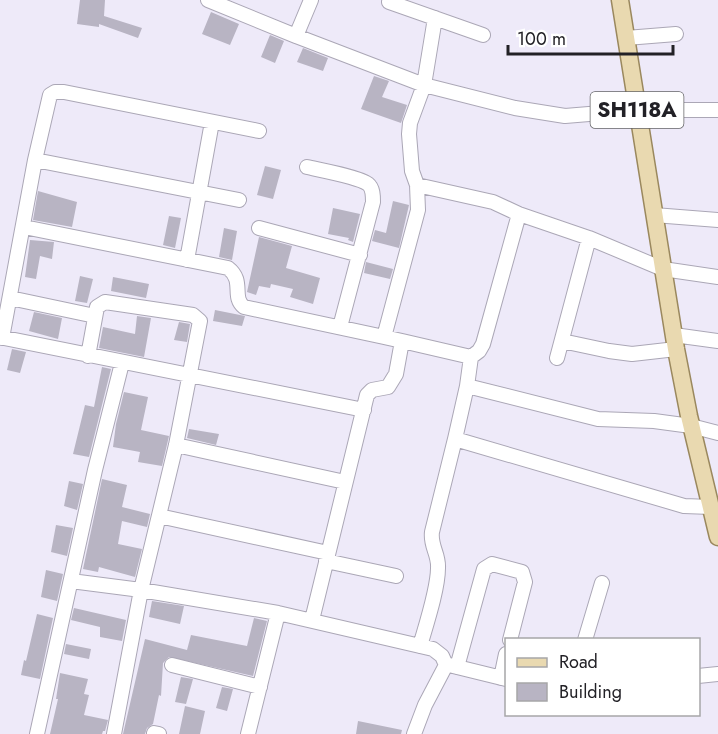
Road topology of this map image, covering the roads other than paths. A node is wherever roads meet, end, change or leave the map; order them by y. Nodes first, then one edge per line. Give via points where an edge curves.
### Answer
1 (208, 0) edge
2 (311, 0) edge
3 (620, 0) edge
4 (389, 2) dead end
5 (435, 18) junction
6 (676, 34) dead end
7 (483, 35) dead end
8 (296, 36) junction
9 (626, 38) junction
10 (424, 86) junction
11 (637, 110) junction
12 (718, 110) edge
13 (212, 122) junction
14 (259, 131) dead end
15 (35, 160) junction
16 (307, 167) dead end
17 (417, 185) junction
18 (200, 192) junction
19 (239, 200) dead end
20 (519, 214) junction
21 (655, 218) junction
22 (718, 220) edge
23 (24, 227) junction
24 (259, 228) dead end
25 (589, 238) junction
26 (360, 255) junction
27 (187, 260) junction
28 (662, 261) junction
29 (718, 277) edge
30 (10, 298) junction
31 (95, 316) junction
32 (340, 327) junction
33 (1, 337) edge
34 (384, 337) junction
35 (402, 341) junction
36 (561, 341) junction
37 (718, 341) edge
38 (675, 342) junction
39 (88, 356) junction
40 (471, 357) junction
41 (557, 358) dead end
42 (122, 363) junction
43 (188, 375) junction
44 (467, 386) junction
45 (364, 410) junction
46 (691, 426) junction
47 (718, 433) edge
48 (455, 439) junction
49 (176, 445) junction
50 (345, 482) junction
51 (712, 498) edge
52 (159, 516) junction
53 (718, 537) edge
54 (327, 557) junction
55 (396, 576) dead end
56 (70, 580) junction
57 (602, 583) dead end
58 (141, 590) junction
59 (278, 613) junction
60 (312, 620) junction
61 (510, 638) edge
62 (585, 638) edge
63 (420, 646) junction
64 (172, 665) dead end
65 (452, 666) junction
66 (718, 674) edge
67 (700, 676) edge
68 (504, 678) edge
69 (260, 687) junction
70 (37, 734) edge
71 (114, 734) edge
72 (248, 734) edge
73 (414, 734) edge

1 - 8 street
2 - 8 street
3 - 9 main road, SH118A
4 - 5 street
5 - 7 street
5 - 10 street
6 - 9 street
8 - 10 street
9 - 11 main road, SH118A
10 - 11 street via 565,116
10 - 17 street via 409,134
11 - 12 street
11 - 21 main road, SH118A
13 - 14 street
13 - 15 street via 55,92 47,101
13 - 18 street
15 - 18 street
15 - 23 street
16 - 26 street via 362,181 371,188 373,202
17 - 20 street via 493,202
17 - 34 street via 418,210
18 - 19 street
18 - 27 street
20 - 25 street
20 - 40 street via 483,344
21 - 22 street
21 - 28 main road, SH118A
23 - 27 street
23 - 30 street
24 - 26 street
25 - 28 street
25 - 36 street
26 - 32 street
27 - 32 street via 233,272 238,282 239,303 244,307
28 - 29 street
28 - 38 main road, SH118A
30 - 31 street
30 - 33 street
31 - 39 street
31 - 43 street via 97,307 105,302 197,317 200,321
32 - 34 street
33 - 39 street
34 - 35 street
35 - 40 street
35 - 45 street via 393,381 367,395
36 - 38 street via 632,354
36 - 41 street
37 - 38 street
38 - 46 main road, SH118A
39 - 42 street
40 - 44 street
42 - 43 street
42 - 56 street
43 - 45 street
43 - 49 street
44 - 46 street via 598,419
44 - 48 street
45 - 50 street
46 - 47 street
46 - 51 main road, SH118A
48 - 51 street via 684,506
48 - 63 street via 432,532 438,572
49 - 50 street
49 - 52 street
50 - 54 street
51 - 53 main road, SH118A
52 - 54 street
52 - 58 street
54 - 55 street
54 - 60 street
56 - 58 street
56 - 70 street
57 - 62 street
58 - 59 street
58 - 71 street
59 - 60 street
59 - 69 street
60 - 63 street
61 - 65 street via 524,577 522,572 492,564 484,569
63 - 65 street via 433,649
64 - 69 street
65 - 68 street
65 - 73 street via 425,705
66 - 67 street
69 - 72 street

